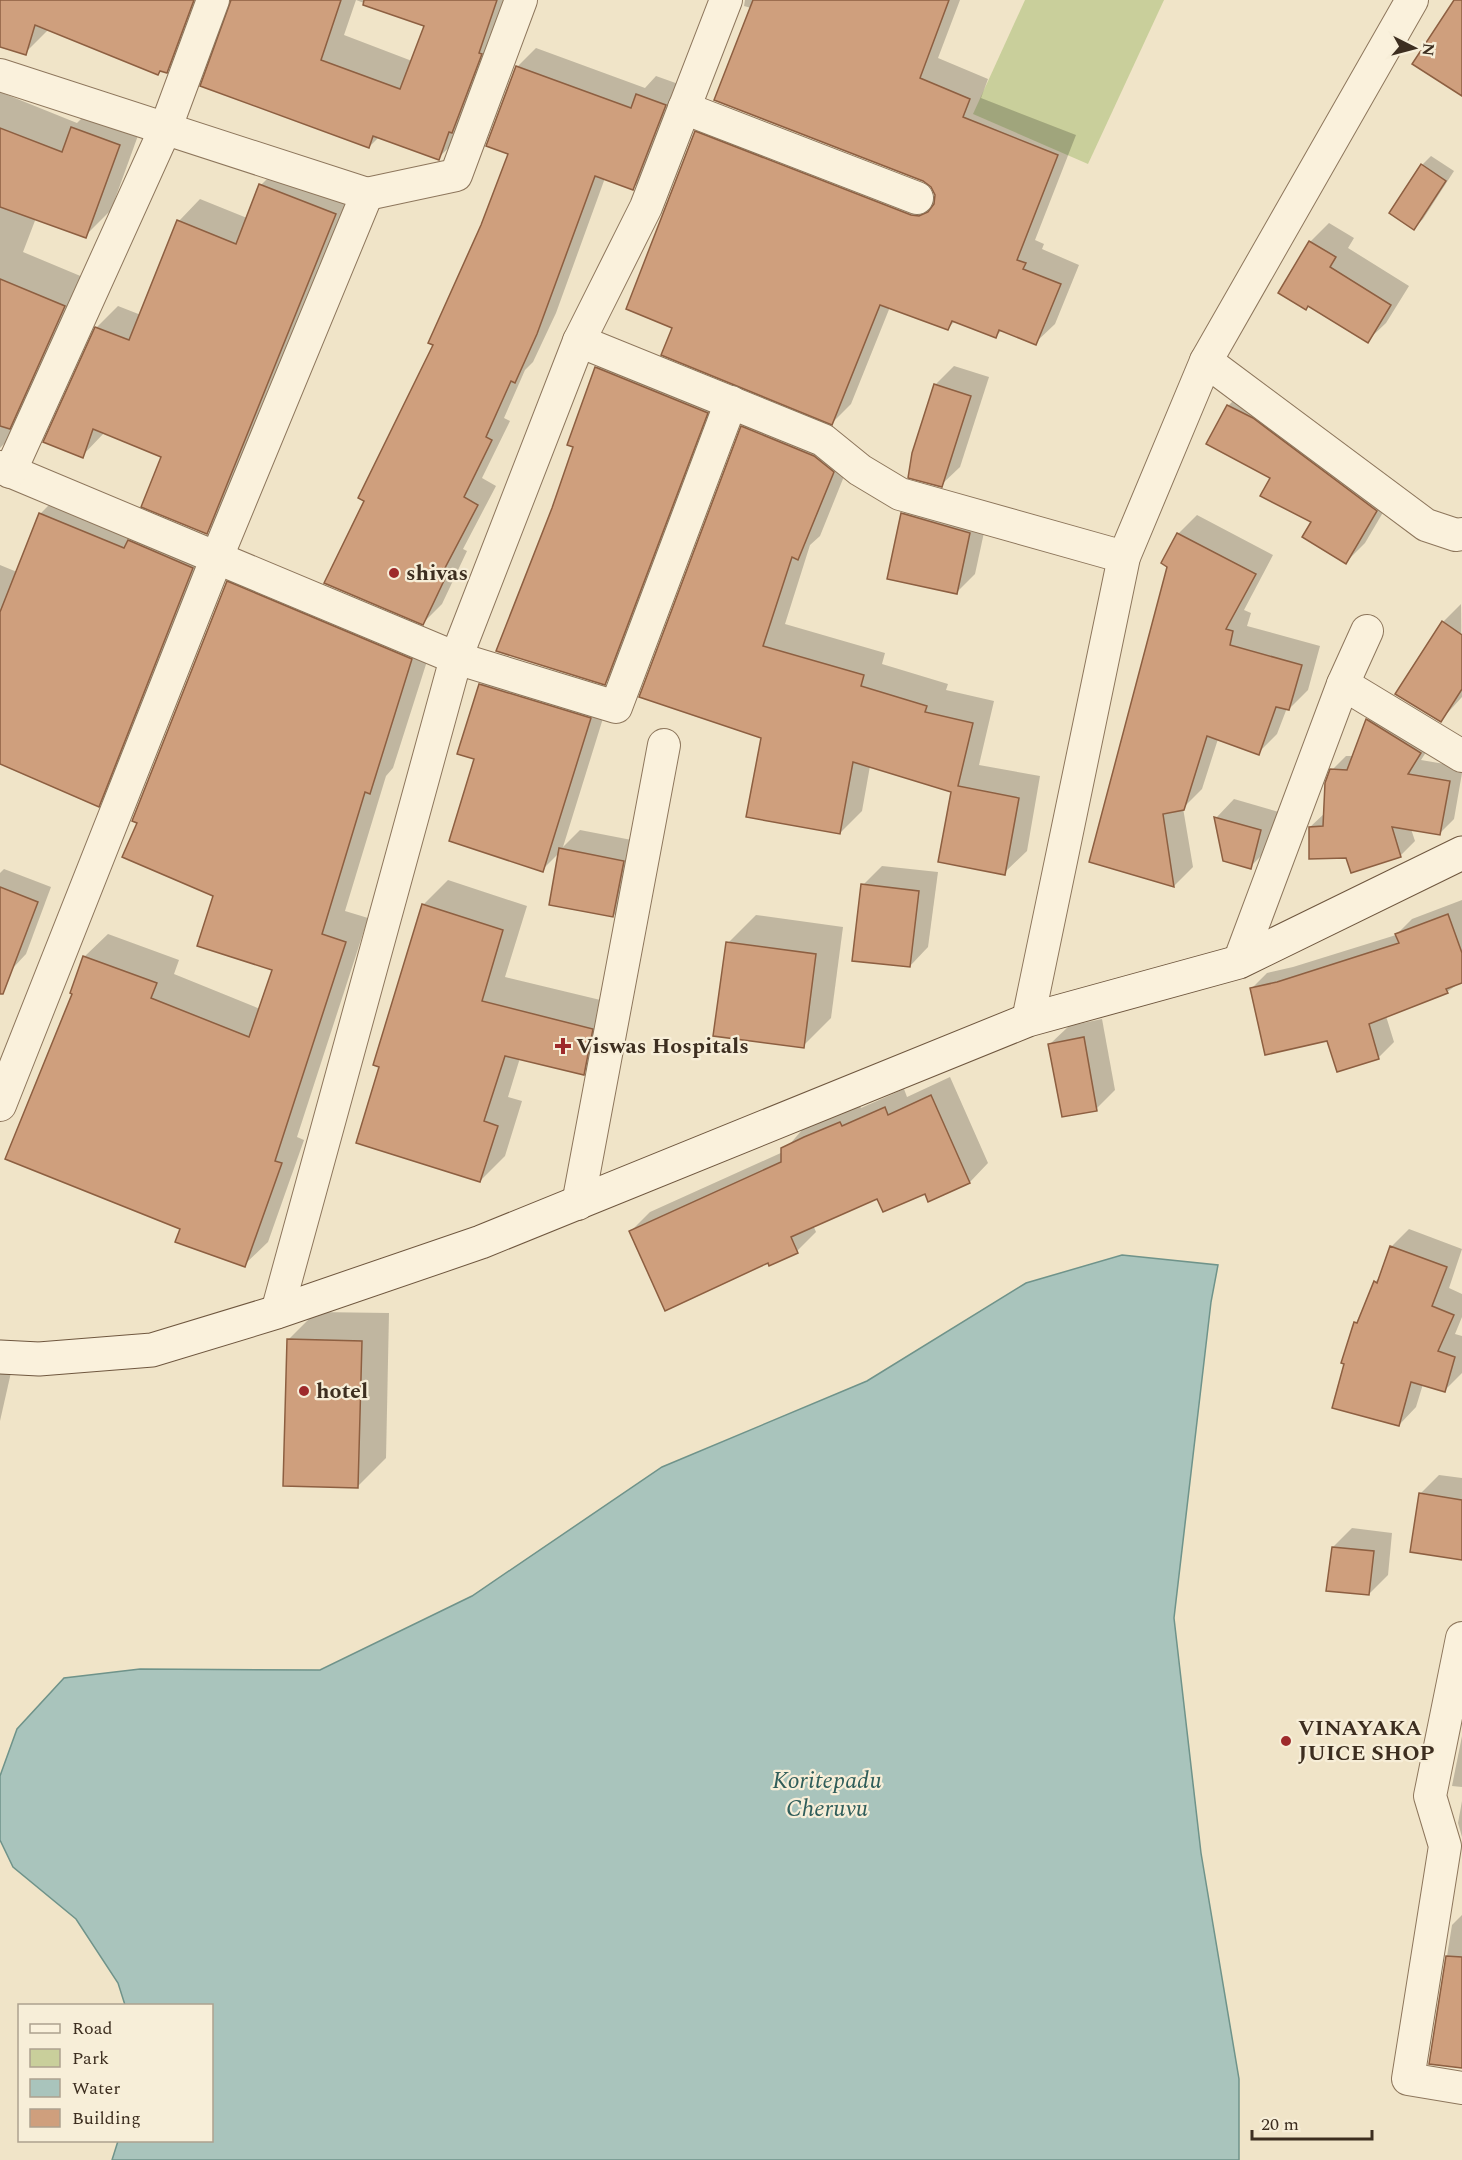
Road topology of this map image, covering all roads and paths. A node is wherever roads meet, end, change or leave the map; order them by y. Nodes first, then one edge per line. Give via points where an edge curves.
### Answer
1 (213, 0) edge
2 (521, 0) edge
3 (726, 0) edge
4 (1412, 0) edge
5 (0, 75) edge
6 (684, 108) junction
7 (166, 127) junction
8 (367, 194) junction
9 (917, 198) dead end
10 (579, 341) junction
11 (1206, 360) junction
12 (731, 402) junction
13 (5, 470) edge
14 (1462, 534) edge
15 (217, 557) junction
16 (1124, 557) junction
17 (1367, 631) dead end
18 (456, 658) junction
19 (1343, 684) junction
20 (664, 746) dead end
21 (1462, 756) edge
22 (1462, 853) edge
23 (1239, 962) junction
24 (1029, 1020) junction
25 (0, 1105) edge
26 (578, 1204) junction
27 (277, 1312) junction
28 (0, 1357) edge
29 (1462, 1638) edge
30 (1462, 2088) edge

1 - 7 street
2 - 8 street via 456,175
3 - 6 street
4 - 11 street
5 - 7 street
6 - 9 street
6 - 10 street via 646,207
7 - 8 street
7 - 13 street
8 - 15 street
10 - 12 street
10 - 18 street
11 - 14 street via 1426,525
11 - 16 street
12 - 16 street via 824,440 860,470 900,494
12 - 18 street via 616,707
13 - 15 street
15 - 18 street
15 - 25 street
16 - 24 street
17 - 19 street
18 - 27 street
19 - 21 street
19 - 23 street
20 - 26 street
22 - 23 street
23 - 24 street
24 - 26 street
26 - 27 street
27 - 28 street via 152,1350 39,1359
29 - 30 street via 1430,1796 1446,1846 1408,2079

